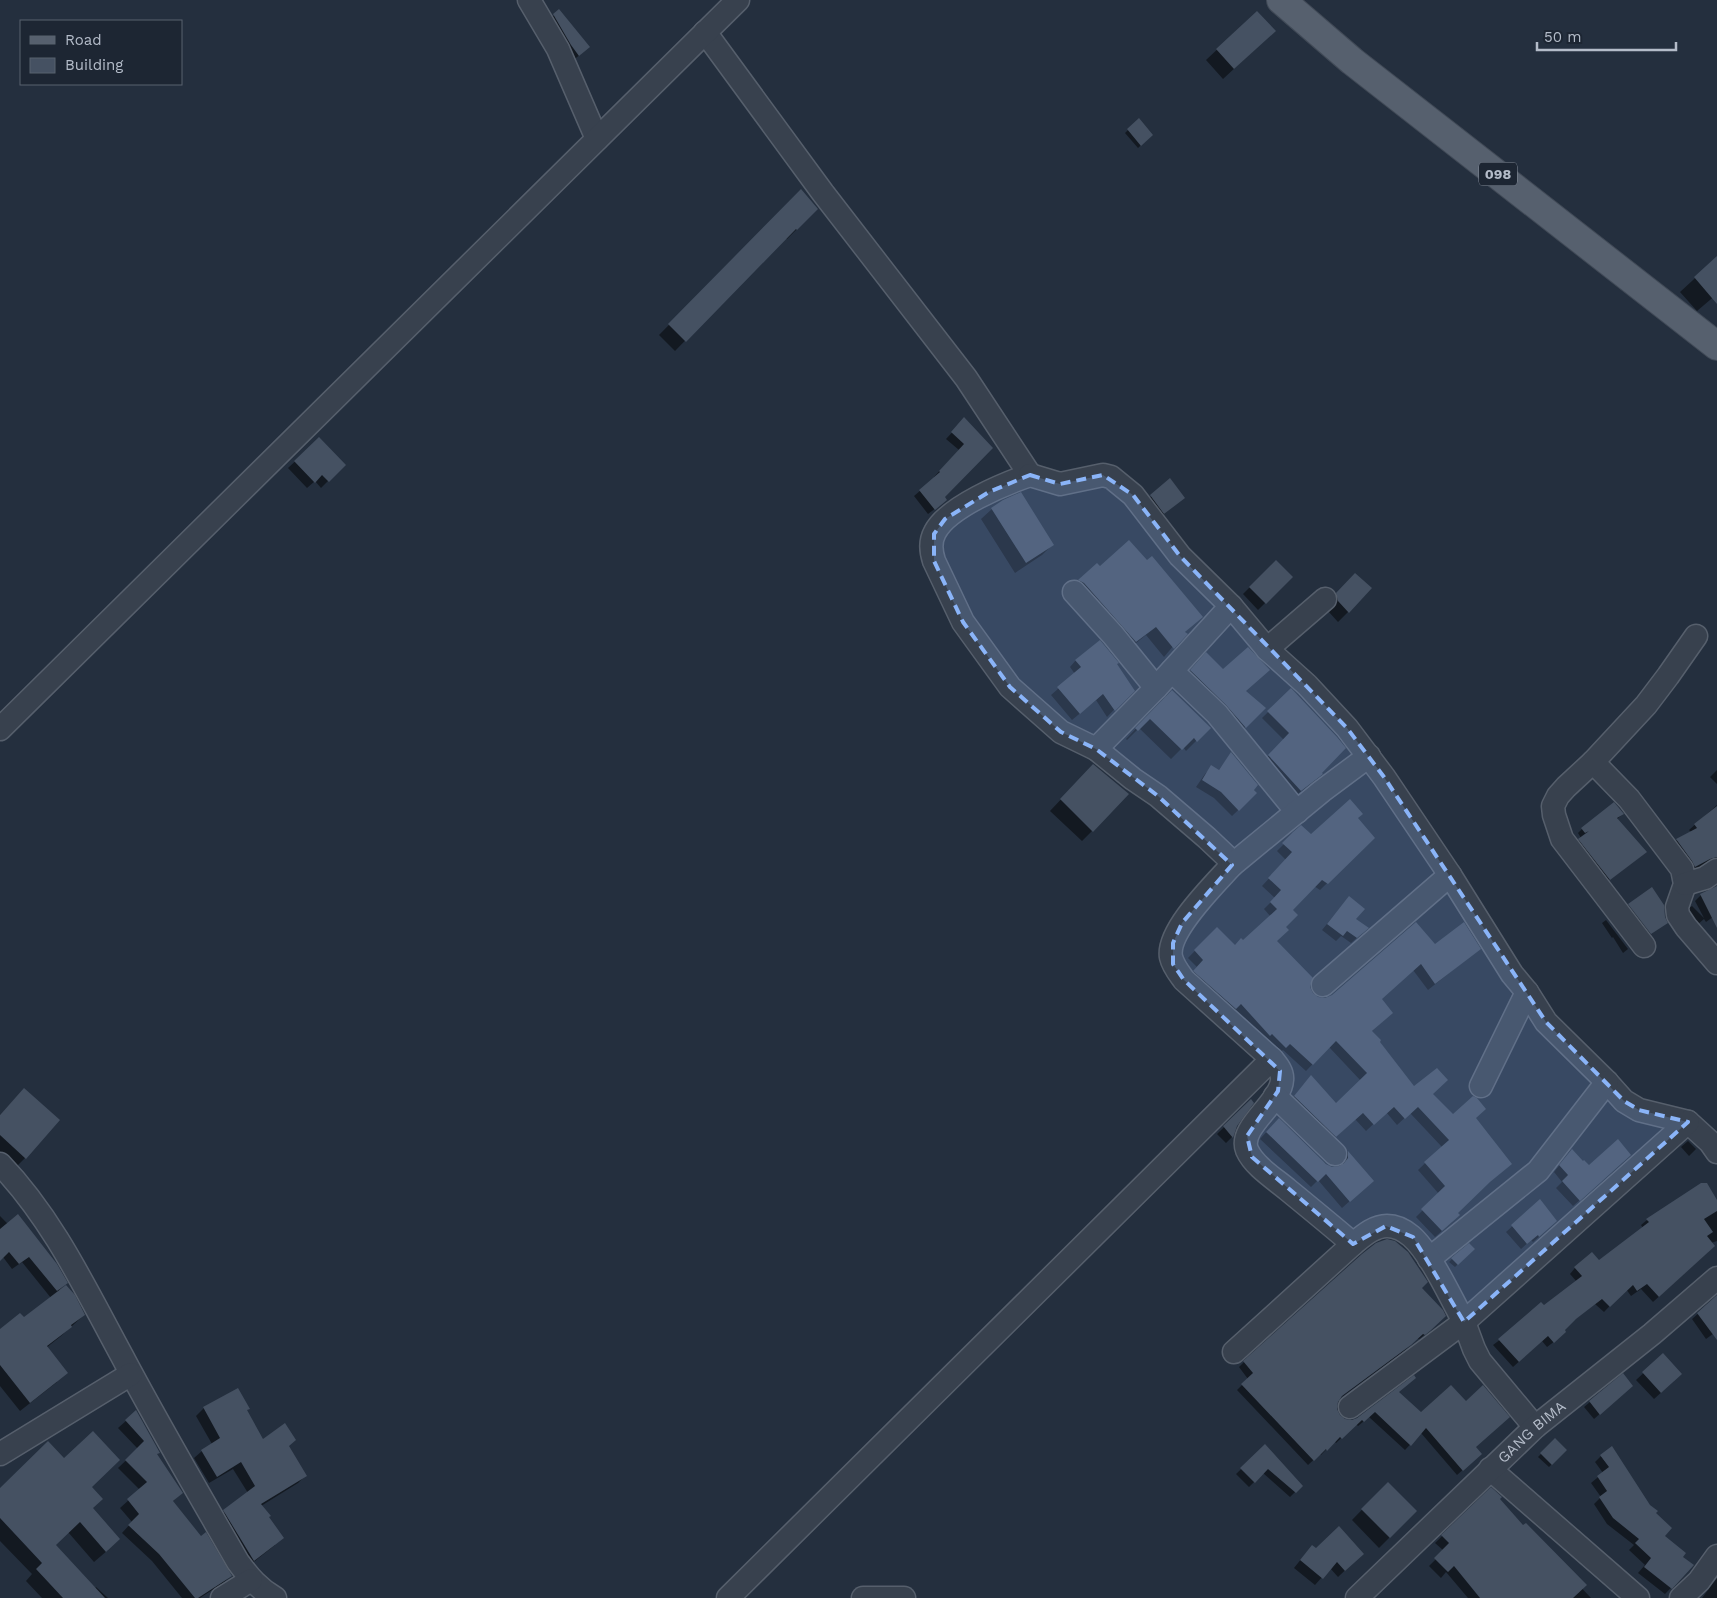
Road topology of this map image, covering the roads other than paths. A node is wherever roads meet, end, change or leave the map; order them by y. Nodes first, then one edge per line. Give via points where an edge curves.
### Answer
1 (529, 0) edge
2 (738, 0) edge
3 (1281, 0) edge
4 (706, 32) junction
5 (597, 139) junction
6 (1717, 346) edge
7 (1030, 475) junction
8 (1074, 592) dead end
9 (1325, 599) dead end
10 (1231, 606) junction
11 (1696, 636) dead end
12 (1267, 649) junction
13 (1172, 671) junction
14 (1156, 688) junction
15 (0, 729) edge
16 (1096, 749) junction
17 (1368, 756) junction
18 (1593, 762) junction
19 (1297, 812) junction
20 (1232, 865) junction
21 (1717, 870) edge
22 (1450, 875) junction
23 (1685, 884) junction
24 (1644, 946) dead end
25 (1717, 963) edge
26 (1323, 985) dead end
27 (1527, 992) junction
28 (1272, 1059) junction
29 (1607, 1082) junction
30 (1481, 1086) dead end
31 (1275, 1096) junction
32 (1688, 1122) junction
33 (1717, 1152) edge
34 (1335, 1154) dead end
35 (0, 1164) edge
36 (1353, 1244) junction
37 (1429, 1259) junction
38 (1717, 1278) edge
39 (1464, 1322) junction
40 (1234, 1352) dead end
41 (131, 1374) junction
42 (1350, 1407) dead end
43 (1535, 1427) junction
44 (0, 1454) edge
45 (1490, 1469) junction
46 (1717, 1556) edge
47 (251, 1580) junction
48 (222, 1598) edge
49 (276, 1598) edge
50 (728, 1598) edge
51 (863, 1598) edge
52 (904, 1598) edge
53 (1357, 1598) edge
54 (1638, 1598) edge
55 (1681, 1598) edge

1 - 5 street via 558,49
2 - 4 street
3 - 6 main road, 098 via 1352,61
4 - 5 street
4 - 7 street via 823,193 966,378
5 - 15 street
7 - 10 street via 1060,484 1103,475 1110,477 1133,495 1180,556
7 - 16 street via 989,492 946,519 934,534 932,554 963,622 1010,687 1061,732
8 - 14 street
9 - 12 street
10 - 12 street
10 - 13 street
11 - 18 street via 1646,705
12 - 17 street via 1307,685
13 - 14 street
13 - 19 street via 1218,714
14 - 16 street
16 - 20 street via 1158,796 1207,838
17 - 19 street
17 - 22 street
18 - 23 street via 1629,799 1670,853 1682,869
18 - 24 street via 1561,792 1553,806 1554,815 1562,839
19 - 20 street
20 - 28 street via 1182,923 1171,956 1184,980
21 - 23 street via 1705,878
22 - 26 street
22 - 27 street via 1496,950
23 - 25 street via 1677,907 1678,915
27 - 29 street via 1546,1022
27 - 30 street
28 - 31 street via 1282,1080
28 - 50 street
29 - 32 street via 1624,1101 1640,1110
29 - 37 street via 1538,1171
31 - 34 street
31 - 36 street via 1249,1131 1246,1141 1252,1158
32 - 33 street
32 - 39 street
35 - 41 street via 20,1184 64,1250
36 - 37 street via 1375,1229 1386,1226 1413,1238
36 - 40 street
37 - 39 street
38 - 43 street, GANG BIMA
39 - 42 street
39 - 43 street via 1480,1361
41 - 44 street
41 - 47 street
43 - 45 street, GANG BIMA
45 - 53 street, GANG BIMA
45 - 54 street
46 - 55 street via 1699,1582
47 - 48 street
47 - 49 street
51 - 52 street

